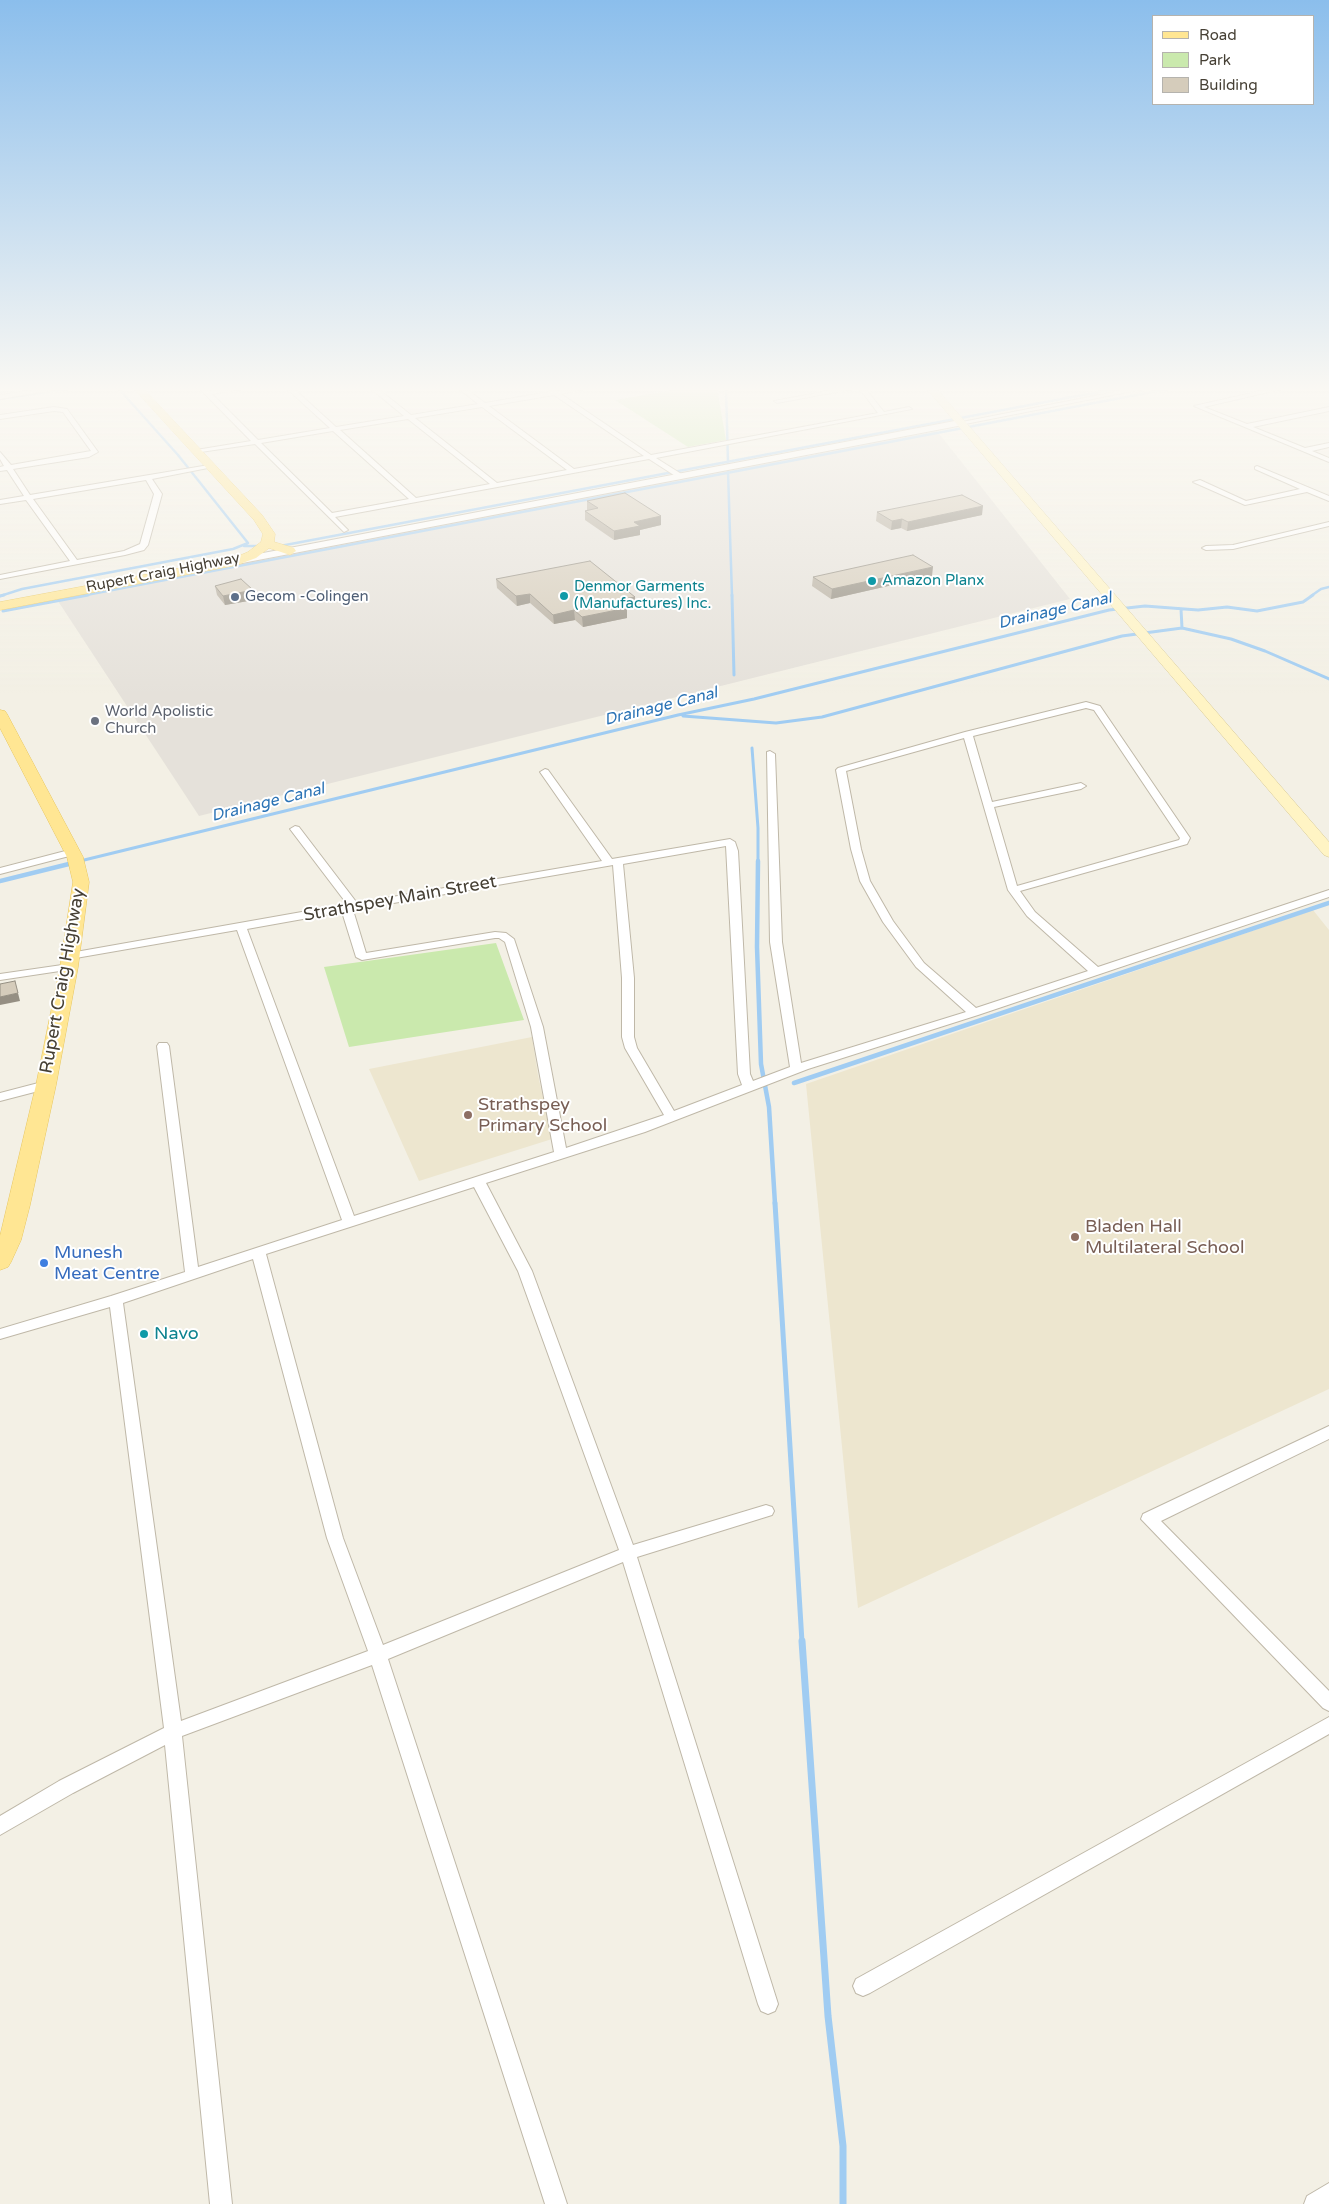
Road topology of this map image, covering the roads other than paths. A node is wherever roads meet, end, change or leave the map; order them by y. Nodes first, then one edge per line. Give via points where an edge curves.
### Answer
1 (24, 491) edge
2 (65, 491) edge
3 (156, 491) edge
4 (232, 491) edge
5 (305, 491) edge
6 (404, 491) edge
7 (463, 491) edge
8 (592, 491) edge
9 (1018, 491) edge
10 (1217, 491) edge
11 (1303, 491) edge
12 (1309, 491) edge
13 (28, 497) junction
14 (1329, 499) edge
15 (414, 500) junction
16 (0, 502) edge
17 (330, 516) junction
18 (1329, 524) edge
19 (344, 530) dead end
20 (267, 544) junction
21 (1206, 548) dead end
22 (290, 551) junction
23 (237, 561) junction
24 (75, 563) junction
25 (0, 577) edge
26 (0, 606) edge
27 (1138, 630) joint
28 (1150, 644) joint
29 (0, 714) edge
30 (968, 734) junction
31 (770, 754) dead end
32 (546, 772) dead end
33 (1080, 786) dead end
34 (990, 805) junction
35 (295, 829) dead end
36 (1329, 852) edge
37 (76, 860) junction
38 (613, 862) junction
39 (0, 871) edge
40 (1013, 890) junction
41 (1329, 893) edge
42 (350, 906) junction
43 (240, 926) junction
44 (70, 961) junction
45 (1096, 972) junction
46 (0, 977) edge
47 (974, 1014) junction
48 (163, 1046) dead end
49 (796, 1069) junction
50 (46, 1085) junction
51 (749, 1088) junction
52 (0, 1097) edge
53 (671, 1117) junction
54 (561, 1154) junction
55 (478, 1181) junction
56 (349, 1222) junction
57 (258, 1252) junction
58 (0, 1262) edge
59 (192, 1274) junction
60 (116, 1300) junction
61 (0, 1334) edge
62 (1329, 1432) edge
63 (766, 1511) dead end
64 (628, 1553) junction
65 (378, 1655) junction
66 (1329, 1703) edge
67 (1329, 1725) edge
68 (173, 1732) junction
69 (0, 1826) edge
70 (863, 1986) dead end
71 (768, 2004) dead end
72 (1329, 2194) edge
73 (221, 2204) edge
74 (556, 2204) edge
75 (1315, 2204) edge

1 - 13 street
2 - 13 street
3 - 24 street via 144,545 134,551
4 - 20 main road via 269,534
5 - 17 street
6 - 15 street
7 - 15 street
8 - 22 street
9 - 27 main road
10 - 11 street via 1245,503
12 - 14 street
13 - 16 street
13 - 24 street
15 - 17 street
17 - 19 street
18 - 21 street via 1233,547
20 - 22 main road
20 - 23 main road, Rupert Craig Highway
22 - 23 street
23 - 26 main road, Rupert Craig Highway
24 - 25 street
27 - 28 main road
28 - 36 main road
29 - 37 main road, Rupert Craig Highway
30 - 34 street
30 - 40 street via 1086,705 1097,708 1185,838 1183,842
30 - 47 street via 841,770 865,881 888,922 920,964
31 - 49 street via 776,942
32 - 38 street
33 - 34 street
34 - 40 street
35 - 42 street
37 - 39 street
37 - 44 main road, Rupert Craig Highway via 80,893
38 - 42 street, Strathspey Main Street
38 - 51 street, Strathspey Main Street via 730,842 744,1074
38 - 53 street via 628,978 628,1037 631,1048
40 - 45 street via 1031,914
41 - 45 street
42 - 43 street, Strathspey Main Street
42 - 54 street via 362,957 495,935 502,935 510,941 537,1027
43 - 44 street, Strathspey Main Street
43 - 56 street
44 - 46 street, Strathspey Main Street
44 - 50 main road, Rupert Craig Highway
45 - 47 street
47 - 49 street
48 - 59 street
49 - 51 street
50 - 52 street
50 - 58 main road, Rupert Craig Highway via 10,1240
51 - 53 street
53 - 54 street
54 - 55 street
55 - 56 street
55 - 64 street via 524,1271
56 - 57 street
57 - 59 street
57 - 65 street via 335,1538
59 - 60 street
60 - 61 street
60 - 68 street
62 - 66 street via 1149,1519
63 - 64 street
64 - 65 street
64 - 71 street
65 - 68 street
65 - 74 street
67 - 70 street
68 - 69 street via 66,1787
68 - 73 street
72 - 75 street

